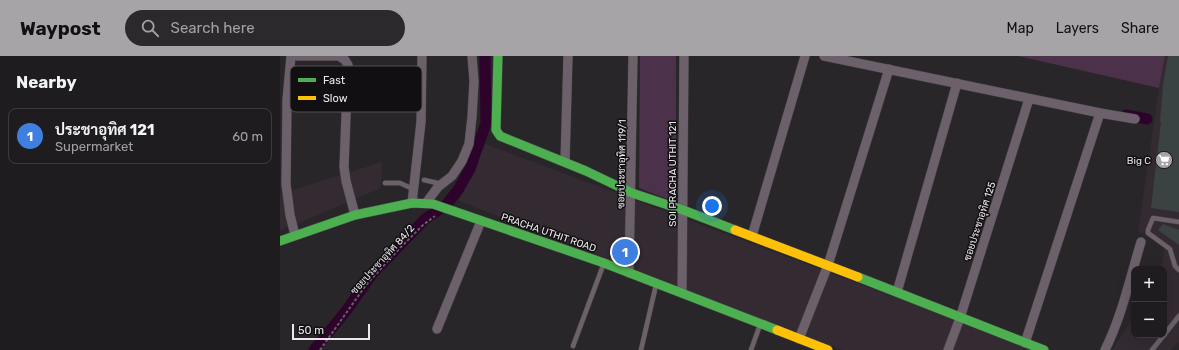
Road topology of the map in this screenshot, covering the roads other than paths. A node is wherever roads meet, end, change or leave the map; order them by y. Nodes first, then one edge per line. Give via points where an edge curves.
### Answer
1 (291, 56) edge
2 (297, 56) edge
3 (422, 56) edge
4 (472, 56) edge
5 (498, 56) edge
6 (568, 56) edge
7 (633, 56) edge
8 (684, 56) edge
9 (806, 56) edge
10 (824, 56) edge
11 (290, 66) edge
12 (348, 66) edge
13 (422, 66) edge
14 (290, 67) edge
15 (888, 69) junction
16 (957, 83) junction
17 (1030, 99) junction
18 (346, 112) edge
19 (421, 112) edge
20 (1100, 113) junction
21 (1135, 119) dead end
22 (565, 162) junction
23 (424, 180) dead end
24 (385, 183) dead end
25 (442, 184) junction
26 (413, 189) junction
27 (632, 193) junction
28 (412, 203) junction
29 (426, 203) junction
30 (683, 210) junction
31 (355, 215) junction
32 (481, 221) junction
33 (1179, 222) edge
34 (295, 235) junction
35 (752, 236) junction
36 (280, 241) edge
37 (1141, 242) dead end
38 (604, 263) junction
39 (828, 265) junction
40 (1179, 270) edge
41 (629, 273) junction
42 (656, 283) junction
43 (897, 292) junction
44 (682, 293) junction
45 (1179, 316) edge
46 (960, 318) junction
47 (760, 324) junction
48 (437, 329) dead end
49 (1167, 331) edge
50 (1162, 338) edge
51 (799, 339) junction
52 (1025, 342) junction
53 (574, 346) dead end
54 (641, 350) edge
55 (752, 350) edge
56 (828, 350) edge
57 (948, 350) edge
58 (1044, 350) edge
59 (1105, 350) edge
60 (1152, 350) edge

1 - 11 street
2 - 12 street via 338,56 345,60
3 - 13 street
4 - 25 street via 474,82 469,144 452,176
5 - 22 street via 496,130 500,136
6 - 22 street
7 - 27 street, ซอยประชาอุทิศ 119/1
8 - 30 street, SOI PRACHA UTHIT 121
9 - 35 street
10 - 15 street
14 - 34 street via 286,184
15 - 16 street
15 - 39 street
16 - 17 street
16 - 43 street
17 - 20 street
17 - 46 street, ซอยประชาอุทิศ 125
18 - 31 street via 344,167
19 - 26 street
20 - 21 street
20 - 52 street
22 - 27 street
23 - 25 lane
24 - 26 lane via 400,183
25 - 29 street
26 - 28 street
27 - 30 street
27 - 41 street, ซอยประชาอุทิศ 119/1
28 - 29 street, PRACHA UTHIT ROAD
28 - 31 street, PRACHA UTHIT ROAD
29 - 32 street, PRACHA UTHIT ROAD
30 - 35 street
30 - 44 street, SOI PRACHA UTHIT 121
31 - 34 street, PRACHA UTHIT ROAD
32 - 38 street, PRACHA UTHIT ROAD
32 - 48 street
33 - 40 lane via 1153,218 1148,233 1170,249 1175,266
34 - 36 street, PRACHA UTHIT ROAD
35 - 39 street
37 - 59 street via 1123,303
38 - 41 street, PRACHA UTHIT ROAD
38 - 53 lane
39 - 43 street
39 - 51 street
41 - 42 street, PRACHA UTHIT ROAD
42 - 44 street, PRACHA UTHIT ROAD
42 - 54 lane
43 - 46 street
44 - 47 street, PRACHA UTHIT ROAD
45 - 49 lane
46 - 52 street
46 - 57 street, ซอยประชาอุทิศ 125
47 - 51 street, PRACHA UTHIT ROAD
47 - 55 lane
50 - 60 lane
51 - 56 street, PRACHA UTHIT ROAD
52 - 58 street

